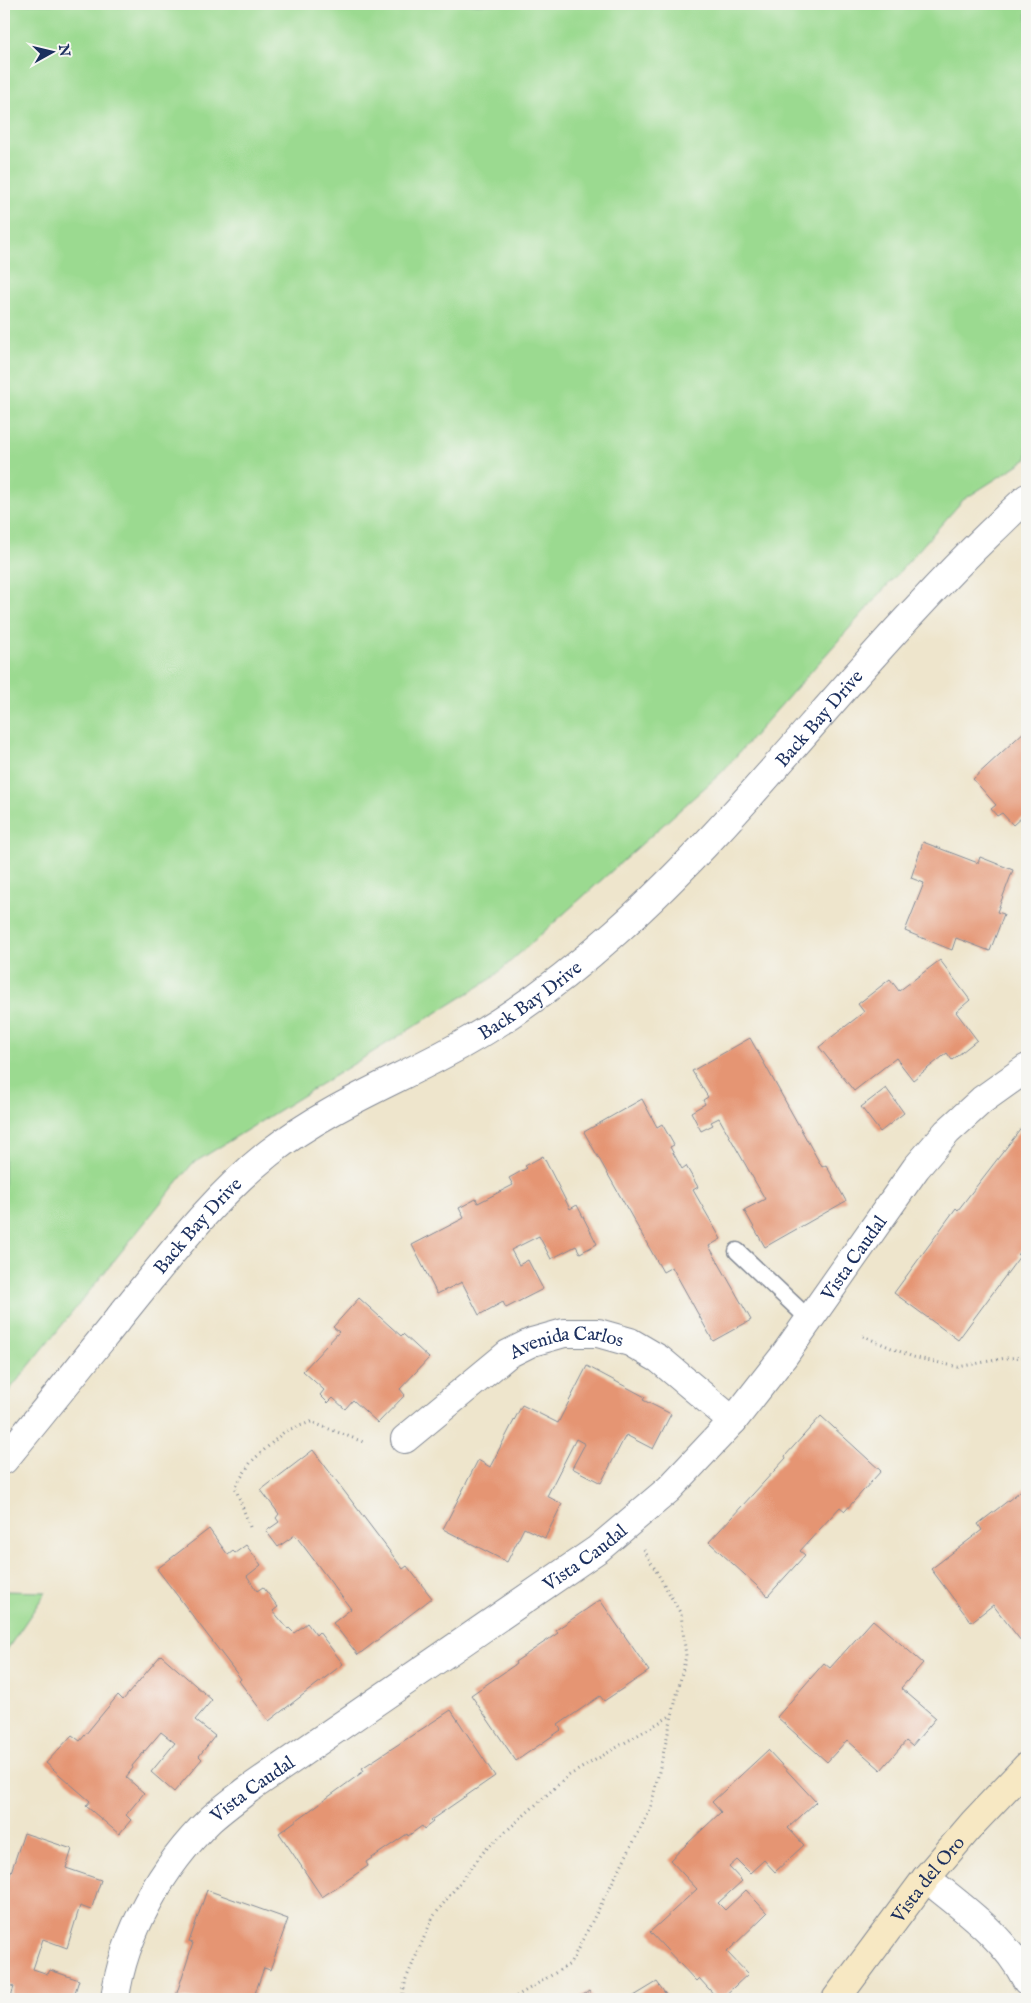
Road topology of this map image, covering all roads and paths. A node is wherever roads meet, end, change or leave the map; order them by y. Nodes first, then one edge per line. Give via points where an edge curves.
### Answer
1 (1027, 498) edge
2 (1027, 1068) edge
3 (737, 1251) dead end
4 (809, 1319) junction
5 (864, 1336) dead end
6 (1027, 1356) edge
7 (733, 1421) junction
8 (405, 1440) dead end
9 (366, 1443) dead end
10 (4, 1460) edge
11 (628, 1526) junction
12 (250, 1528) dead end
13 (672, 1715) junction
14 (1027, 1766) edge
15 (926, 1878) junction
16 (1027, 1981) edge
17 (115, 1999) edge
18 (402, 1999) edge
19 (512, 1999) edge
20 (836, 1999) edge

1 - 10 street, Back Bay Drive via 934,589 870,658 681,872 616,933 545,991 504,1019 459,1046 336,1108 277,1147 232,1184 181,1241
2 - 4 street, Vista Caudal via 982,1100 941,1139 916,1168
3 - 4 lane
4 - 7 street, Vista Caudal
5 - 6 path via 913,1357 958,1367
7 - 8 street, Avenida Carlos via 659,1359 630,1342 598,1333 564,1333 532,1342 508,1354
7 - 11 street, Vista Caudal via 669,1489
9 - 12 path via 311,1422 285,1431 251,1462 235,1487
11 - 13 path via 682,1614 686,1656
11 - 17 street, Vista Caudal via 249,1789 210,1820 177,1856 150,1898 129,1943
13 - 18 path via 568,1776 485,1850 433,1916 406,1978
13 - 19 path via 650,1810 570,1964
14 - 15 street, Vista del Oro
15 - 16 street via 993,1934
15 - 20 street, Vista del Oro

